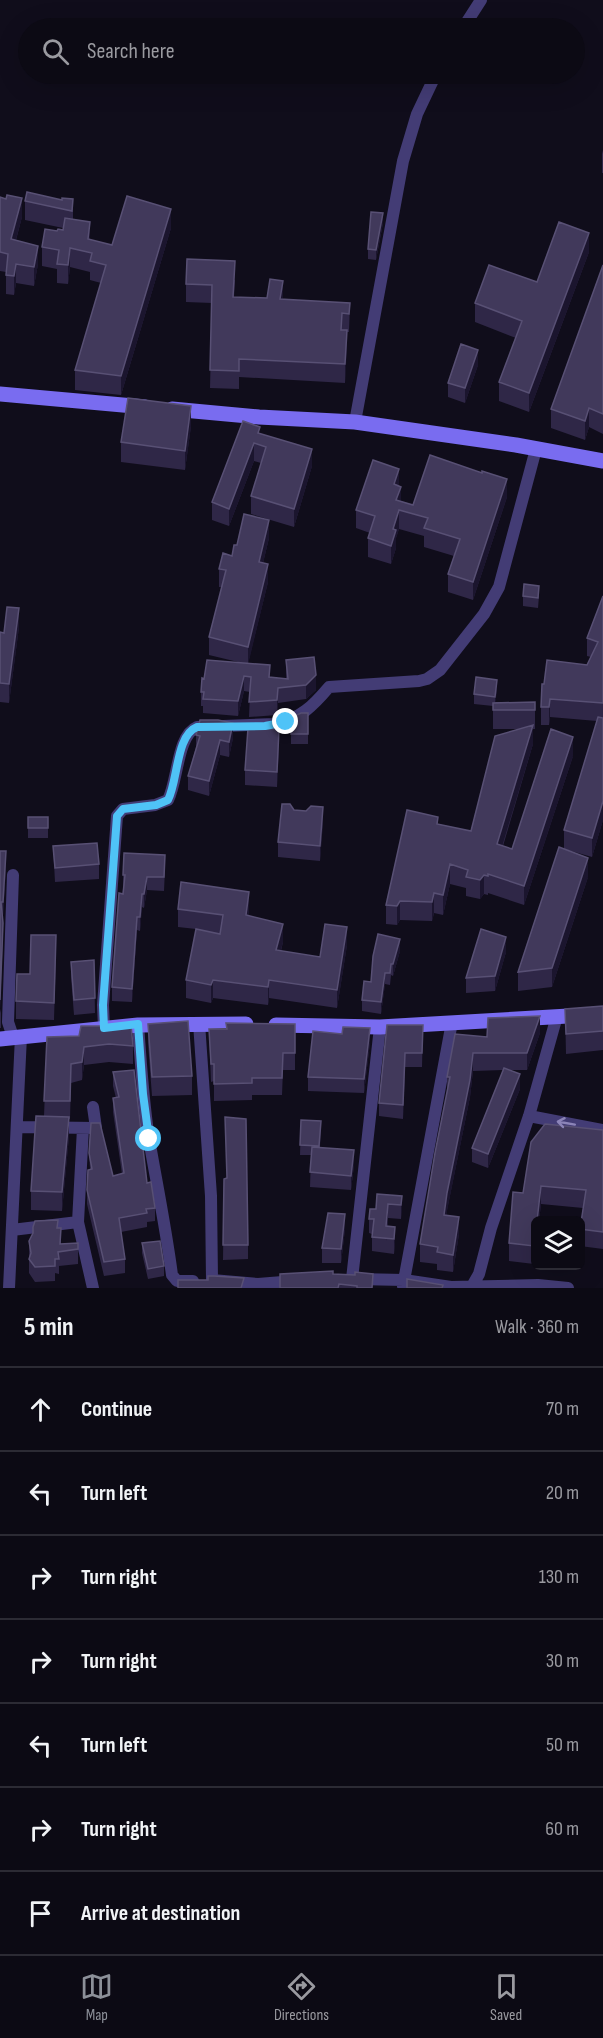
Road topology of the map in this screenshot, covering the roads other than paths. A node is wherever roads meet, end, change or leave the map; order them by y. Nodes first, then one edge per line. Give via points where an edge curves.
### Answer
1 (481, 0) edge
2 (469, 18) edge
3 (431, 84) edge
4 (0, 394) edge
5 (355, 422) junction
6 (536, 449) junction
7 (603, 461) edge
8 (13, 875) dead end
9 (603, 1014) edge
10 (557, 1016) junction
11 (452, 1022) junction
12 (199, 1023) junction
13 (138, 1024) junction
14 (380, 1027) junction
15 (104, 1028) junction
16 (12, 1037) edge
17 (93, 1107) dead end
18 (529, 1116) junction
19 (17, 1127) junction
20 (83, 1128) junction
21 (603, 1130) edge
22 (576, 1138) edge
23 (603, 1140) edge
24 (0, 1191) edge
25 (13, 1191) junction
26 (78, 1221) junction
27 (12, 1230) junction
28 (212, 1280) junction
29 (309, 1281) edge
30 (403, 1284) edge
31 (257, 1286) edge
32 (472, 1287) edge
33 (9, 1288) edge
34 (93, 1288) edge
35 (568, 1288) edge

1 - 2 street
3 - 5 street via 417,114 403,161
4 - 5 street
5 - 6 street
6 - 7 street
6 - 15 street via 499,587 484,614 440,670 419,681 329,687 312,707 286,722 197,727 185,738 168,800 120,811
8 - 16 street via 8,1022
9 - 10 street
10 - 11 street
10 - 18 street
11 - 14 street
11 - 30 street
12 - 13 street
12 - 14 street
12 - 28 street via 211,1196
13 - 15 street
13 - 28 street via 145,1107 172,1275 177,1281
14 - 30 street via 346,1279
15 - 16 street
16 - 19 street
17 - 20 street via 96,1128
21 -> 18 street
18 - 32 street via 530,1131 490,1228
19 - 20 street
19 - 25 street
20 - 26 street
22 - 23 street
24 - 25 street
25 - 27 street
26 - 27 street
26 - 34 street
27 - 33 street
28 - 31 street
29 - 31 street
30 - 32 street
32 - 35 street

